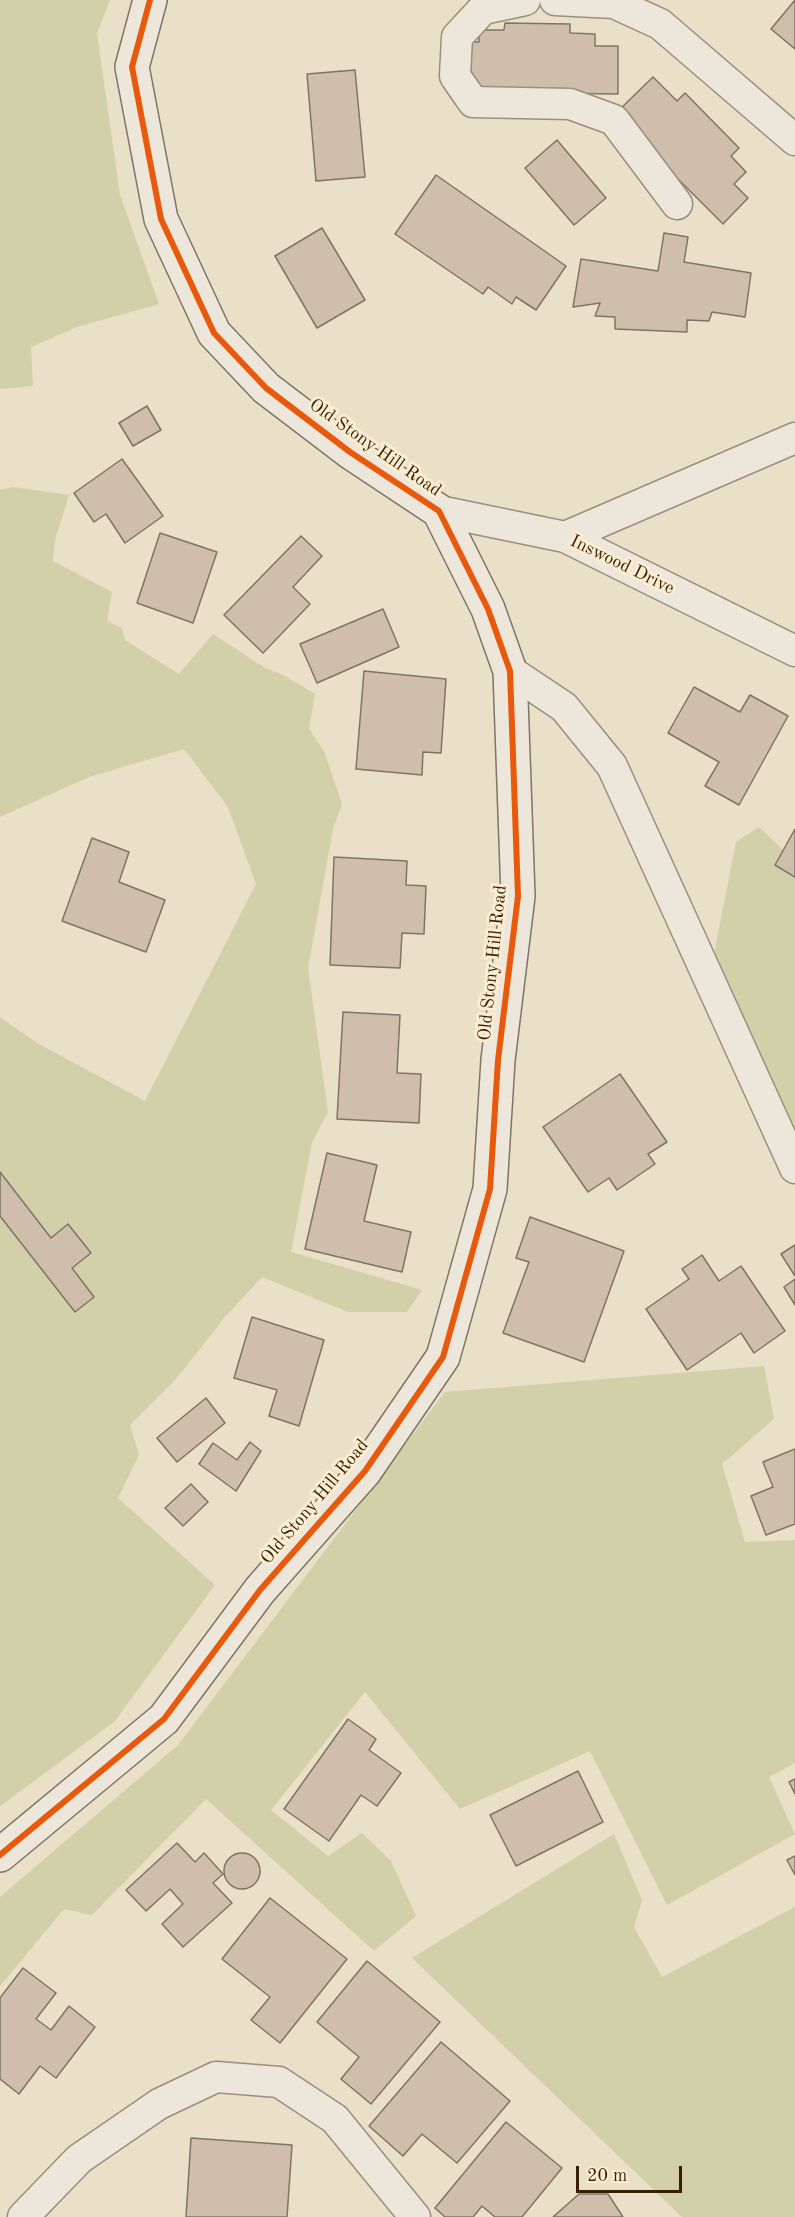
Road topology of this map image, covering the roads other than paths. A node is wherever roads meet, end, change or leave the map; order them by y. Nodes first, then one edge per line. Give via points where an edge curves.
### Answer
1 (150, 0) edge
2 (525, 0) edge
3 (555, 0) edge
4 (795, 140) edge
5 (677, 204) dead end
6 (795, 438) edge
7 (439, 511) junction
8 (565, 537) junction
9 (795, 651) edge
10 (510, 671) junction
11 (795, 1168) edge
12 (0, 1855) edge
13 (23, 2217) edge
14 (415, 2217) edge

1 - 7 street, Old Stony Hill Road via 132,67 160,219 214,333 266,388 350,452
2 - 5 street via 483,9 458,38 454,76 473,102 570,104 614,120
3 - 4 street via 614,3 660,24
6 - 8 street
7 - 8 street, Inswood Drive
7 - 10 street, Old Stony Hill Road via 488,609
8 - 9 street, Inswood Drive
10 - 11 street via 564,707 612,766
10 - 12 street, Old Stony Hill Road via 518,896 498,1060 490,1188 443,1357 364,1471 260,1590 164,1719
13 - 14 street via 79,2159 159,2104 216,2077 279,2082 335,2120

